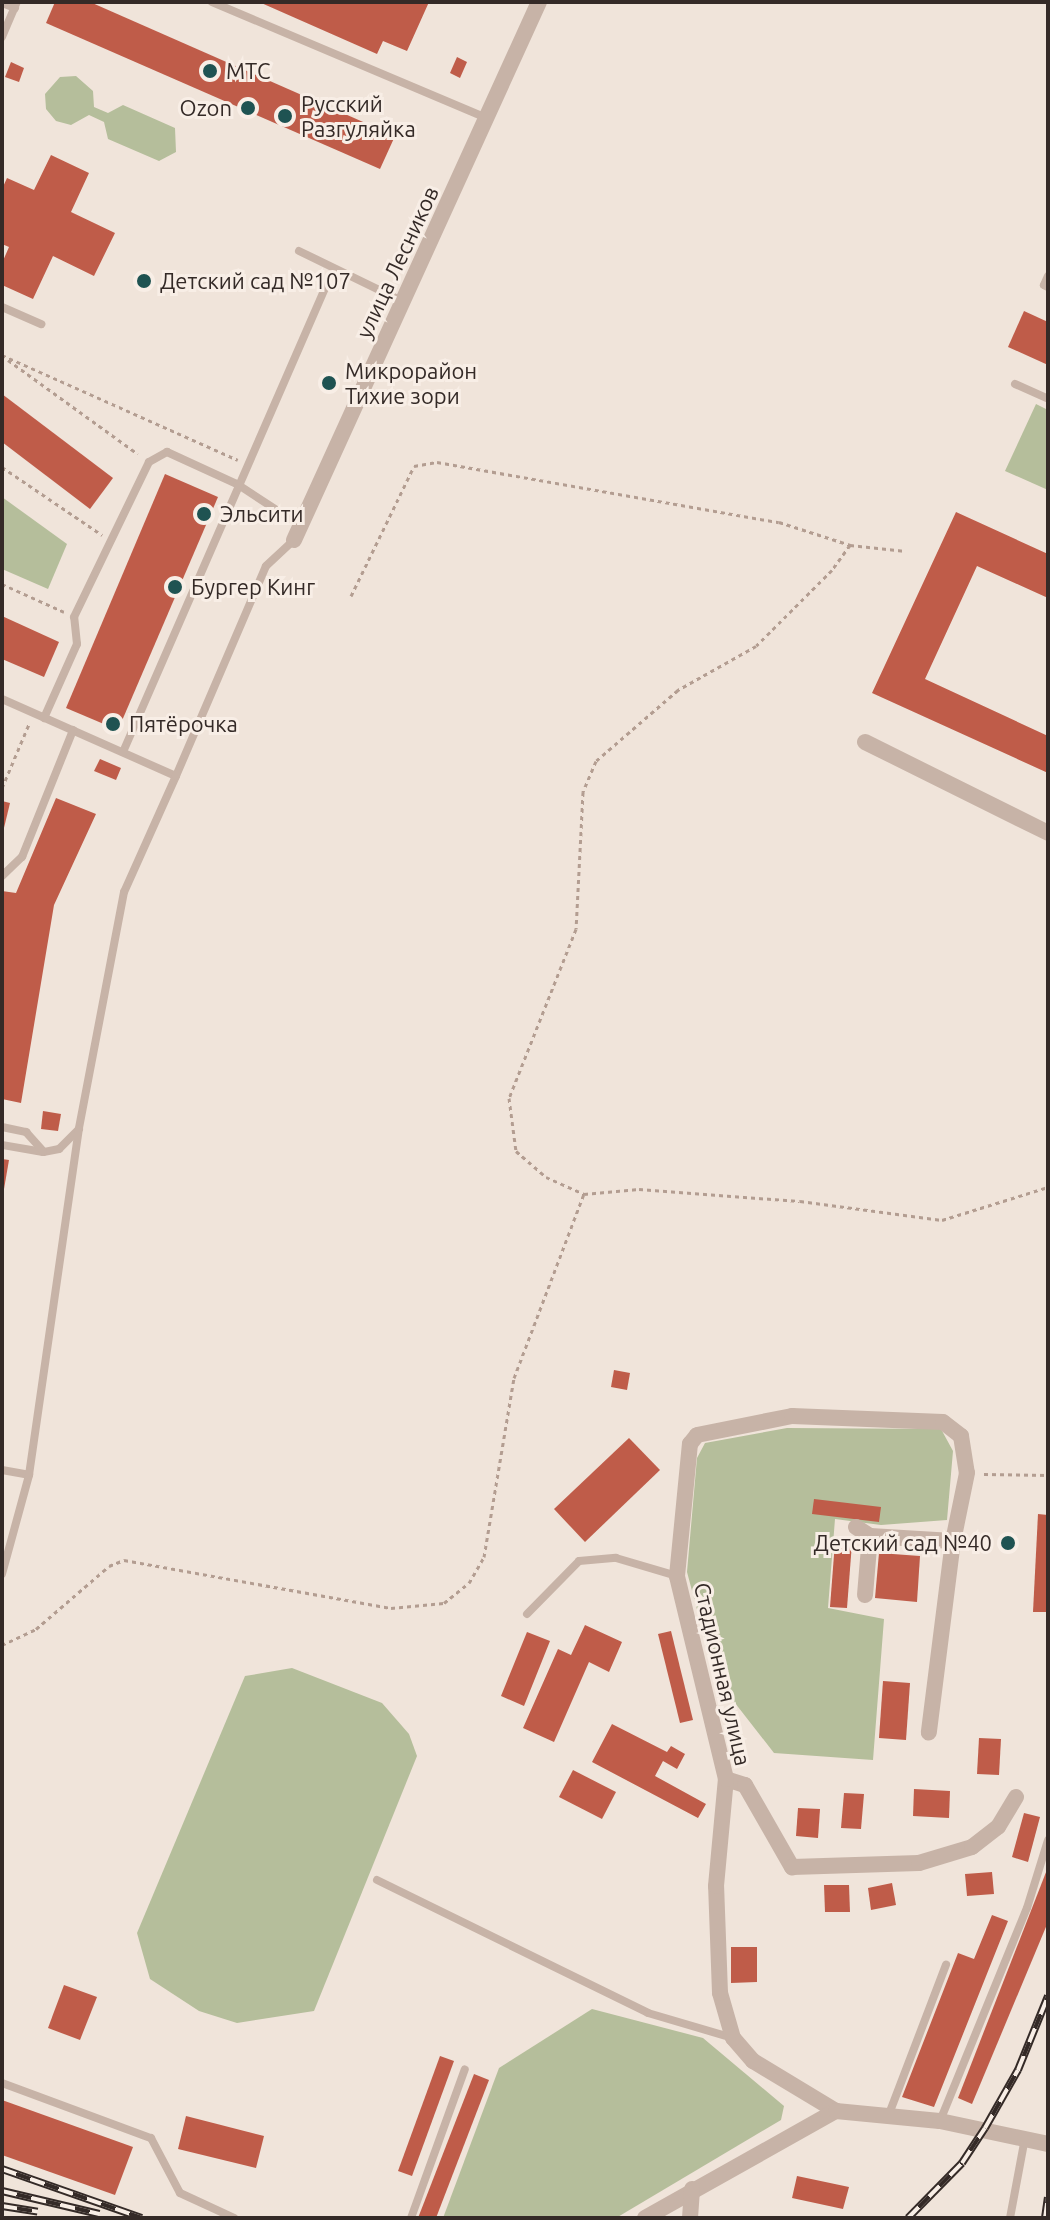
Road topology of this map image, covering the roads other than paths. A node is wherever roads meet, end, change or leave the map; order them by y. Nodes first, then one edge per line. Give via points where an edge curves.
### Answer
1 (212, 2) edge
2 (539, 2) edge
3 (2, 3) edge
4 (16, 5) edge
5 (2, 37) edge
6 (488, 118) junction
7 (299, 251) dead end
8 (1048, 276) edge
9 (326, 286) dead end
10 (1048, 287) edge
11 (403, 301) junction
12 (2, 307) edge
13 (41, 324) dead end
14 (1015, 384) dead end
15 (1048, 399) edge
16 (237, 484) junction
17 (298, 533) junction
18 (2, 699) edge
19 (44, 718) junction
20 (73, 730) junction
21 (865, 742) dead end
22 (123, 752) junction
23 (176, 776) junction
24 (1048, 833) edge
25 (2, 876) edge
26 (2, 1127) edge
27 (79, 1129) junction
28 (2, 1145) edge
29 (43, 1152) junction
30 (2, 1470) edge
31 (29, 1475) junction
32 (953, 1541) junction
33 (2, 1574) edge
34 (677, 1576) junction
35 (865, 1595) dead end
36 (527, 1614) dead end
37 (929, 1732) dead end
38 (726, 1779) junction
39 (1016, 1797) dead end
40 (1048, 1840) edge
41 (377, 1880) dead end
42 (946, 1965) dead end
43 (733, 2038) junction
44 (465, 2069) dead end
45 (2, 2083) edge
46 (836, 2111) junction
47 (889, 2114) junction
48 (940, 2121) junction
49 (1025, 2138) junction
50 (1048, 2144) edge
51 (692, 2189) junction
52 (234, 2218) edge
53 (411, 2218) edge
54 (645, 2218) edge
55 (690, 2218) edge
56 (1010, 2218) edge

1 - 6 lane
2 - 6 street, улица Лесников
3 - 4 lane
4 - 5 lane
6 - 11 street, улица Лесников
7 - 11 lane
8 - 10 lane
9 - 16 lane
11 - 17 street, улица Лесников
12 - 13 lane
14 - 15 lane
16 - 17 lane
16 - 19 lane via 167,452 149,462 74,617 77,644
16 - 22 lane
17 - 23 lane via 266,566
18 - 19 lane
19 - 20 lane
20 - 22 lane
20 - 25 lane via 22,857
21 - 24 street
22 - 23 lane
23 - 27 lane via 124,892
26 - 29 lane via 26,1132
27 - 29 lane via 59,1149
27 - 31 lane
28 - 29 lane
30 - 31 lane
31 - 33 lane
32 - 34 street, Стадионная улица via 967,1473 961,1436 943,1422 792,1416 697,1435 690,1444
32 - 35 street via 863,1532
32 - 37 street
34 - 36 lane via 616,1558 579,1561
34 - 38 street, Стадионная улица
38 - 39 street via 745,1785 792,1867 919,1863 972,1847 998,1827
38 - 43 street, Стадионная улица via 716,1886 720,1993
40 - 48 lane via 1027,1908
41 - 43 lane via 648,2013
42 - 47 lane
43 - 46 street, Стадионная улица via 753,2061
44 - 53 lane
45 - 52 lane via 151,2138 180,2193
46 - 47 street
46 - 51 street
47 - 48 street
48 - 49 street
49 - 50 street
49 - 56 lane
51 - 54 street
51 - 55 street

